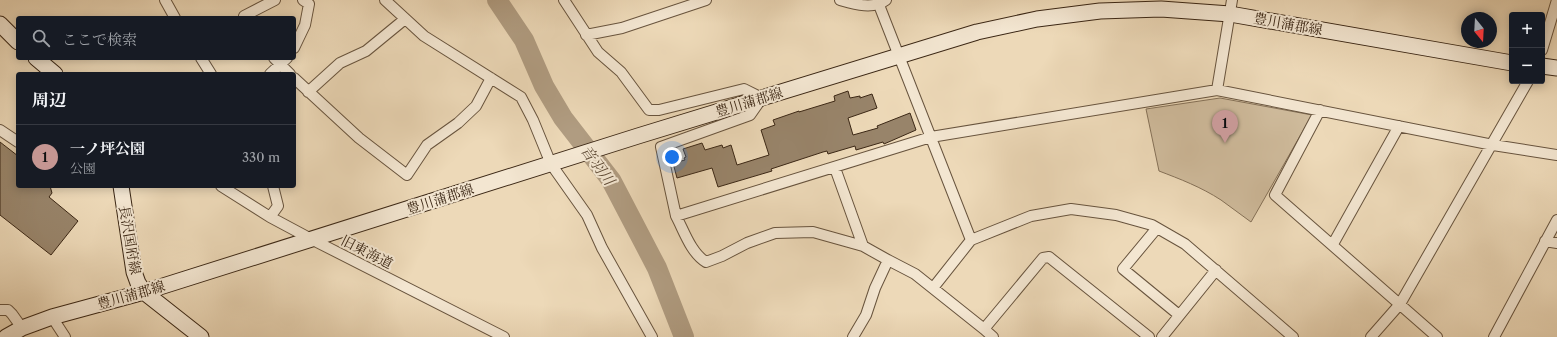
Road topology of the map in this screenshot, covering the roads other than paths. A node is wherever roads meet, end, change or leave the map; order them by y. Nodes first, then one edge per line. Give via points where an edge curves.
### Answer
1 (165, 0) edge
2 (275, 0) edge
3 (303, 0) edge
4 (385, 0) edge
5 (564, 0) edge
6 (706, 0) edge
7 (840, 0) edge
8 (1557, 0) edge
9 (883, 2) edge
10 (1231, 7) edge
11 (174, 16) edge
12 (244, 16) edge
13 (405, 19) junction
14 (0, 24) edge
15 (586, 35) junction
16 (16, 40) edge
17 (296, 44) edge
18 (1543, 48) edge
19 (900, 56) junction
20 (38, 60) edge
21 (201, 60) edge
22 (280, 60) edge
23 (1509, 62) edge
24 (1545, 66) edge
25 (1557, 68) edge
26 (53, 72) edge
27 (210, 72) edge
28 (271, 72) edge
29 (289, 72) edge
30 (491, 78) junction
31 (296, 80) edge
32 (1526, 84) edge
33 (1216, 90) junction
34 (308, 92) junction
35 (762, 98) junction
36 (1320, 110) junction
37 (1399, 126) junction
38 (0, 130) edge
39 (931, 137) junction
40 (16, 141) edge
41 (1493, 145) junction
42 (1557, 155) edge
43 (554, 163) junction
44 (835, 168) junction
45 (121, 188) edge
46 (224, 188) edge
47 (274, 188) edge
48 (676, 216) junction
49 (270, 217) junction
50 (1557, 220) edge
51 (1158, 228) junction
52 (313, 240) junction
53 (971, 240) junction
54 (1545, 241) junction
55 (1557, 243) edge
56 (1333, 244) junction
57 (863, 246) junction
58 (888, 260) junction
59 (1216, 270) junction
60 (933, 288) junction
61 (144, 292) junction
62 (1400, 304) junction
63 (0, 310) edge
64 (1179, 315) junction
65 (52, 317) junction
66 (22, 328) junction
67 (984, 329) junction
68 (6, 337) edge
69 (65, 337) edge
70 (202, 337) edge
71 (504, 337) edge
72 (652, 337) edge
73 (853, 337) edge
74 (992, 337) edge
75 (1149, 337) edge
76 (1162, 337) edge
77 (1293, 337) edge
78 (1371, 337) edge
79 (1437, 337) edge
80 (1494, 337) edge

1 - 11 street
2 - 12 street
3 - 17 street via 309,4 305,25
4 - 13 street
5 - 15 street
6 - 15 street via 622,28
7 - 9 street via 856,5
8 - 18 street
9 - 19 street
10 - 19 main road, 豊川蒲郡線 via 1100,11 1037,19 977,32
10 - 23 main road, 豊川蒲郡線
10 - 33 street
13 - 30 street via 424,36
13 - 34 street via 366,51 340,63
14 - 16 main road
15 - 35 street via 598,52 621,72 649,110 659,110 744,89
19 - 35 main road, 豊川蒲郡線
19 - 39 street
20 - 26 main road
21 - 27 street
22 - 28 street
22 - 29 street
24 - 25 main road
30 - 34 street via 476,106 458,123 427,145 407,175 358,138
30 - 43 street via 521,98
31 - 34 street
32 - 41 street
33 - 36 street
33 - 39 street
35 - 43 main road, 豊川蒲郡線
35 - 48 street via 750,115 661,147
36 - 37 street
36 - 56 street via 1275,194
37 - 41 street
37 - 56 street
38 - 40 street
39 - 44 street
39 - 53 street
41 - 42 street
41 - 62 street
43 - 52 main road, 豊川蒲郡線
43 - 72 street via 587,215 602,248
44 - 48 street
44 - 57 street
45 - 61 main road, 長沢国府線 via 134,272
46 - 49 street, 旧東海道
47 - 49 street via 278,206
48 - 57 street via 700,259 706,262 775,233 813,232
49 - 52 street, 旧東海道
50 - 54 street
51 - 53 street via 1116,215 1072,209 1031,216
51 - 59 street via 1185,244
51 - 64 street via 1123,269
52 - 61 main road, 豊川蒲郡線
52 - 71 street, 旧東海道
53 - 60 street
54 - 55 street
54 - 80 street
56 - 62 street
57 - 58 street
58 - 60 street via 915,274
58 - 73 street via 866,315
59 - 64 street
59 - 77 street
60 - 67 street
61 - 65 main road, 豊川蒲郡線
61 - 70 main road, 長沢国府線
62 - 78 street
62 - 79 street
63 - 66 street via 8,310
64 - 76 street
65 - 66 main road, 豊川蒲郡線
65 - 69 street
66 - 68 main road, 豊川蒲郡線
67 - 74 street
67 - 75 street via 1043,258 1049,257

